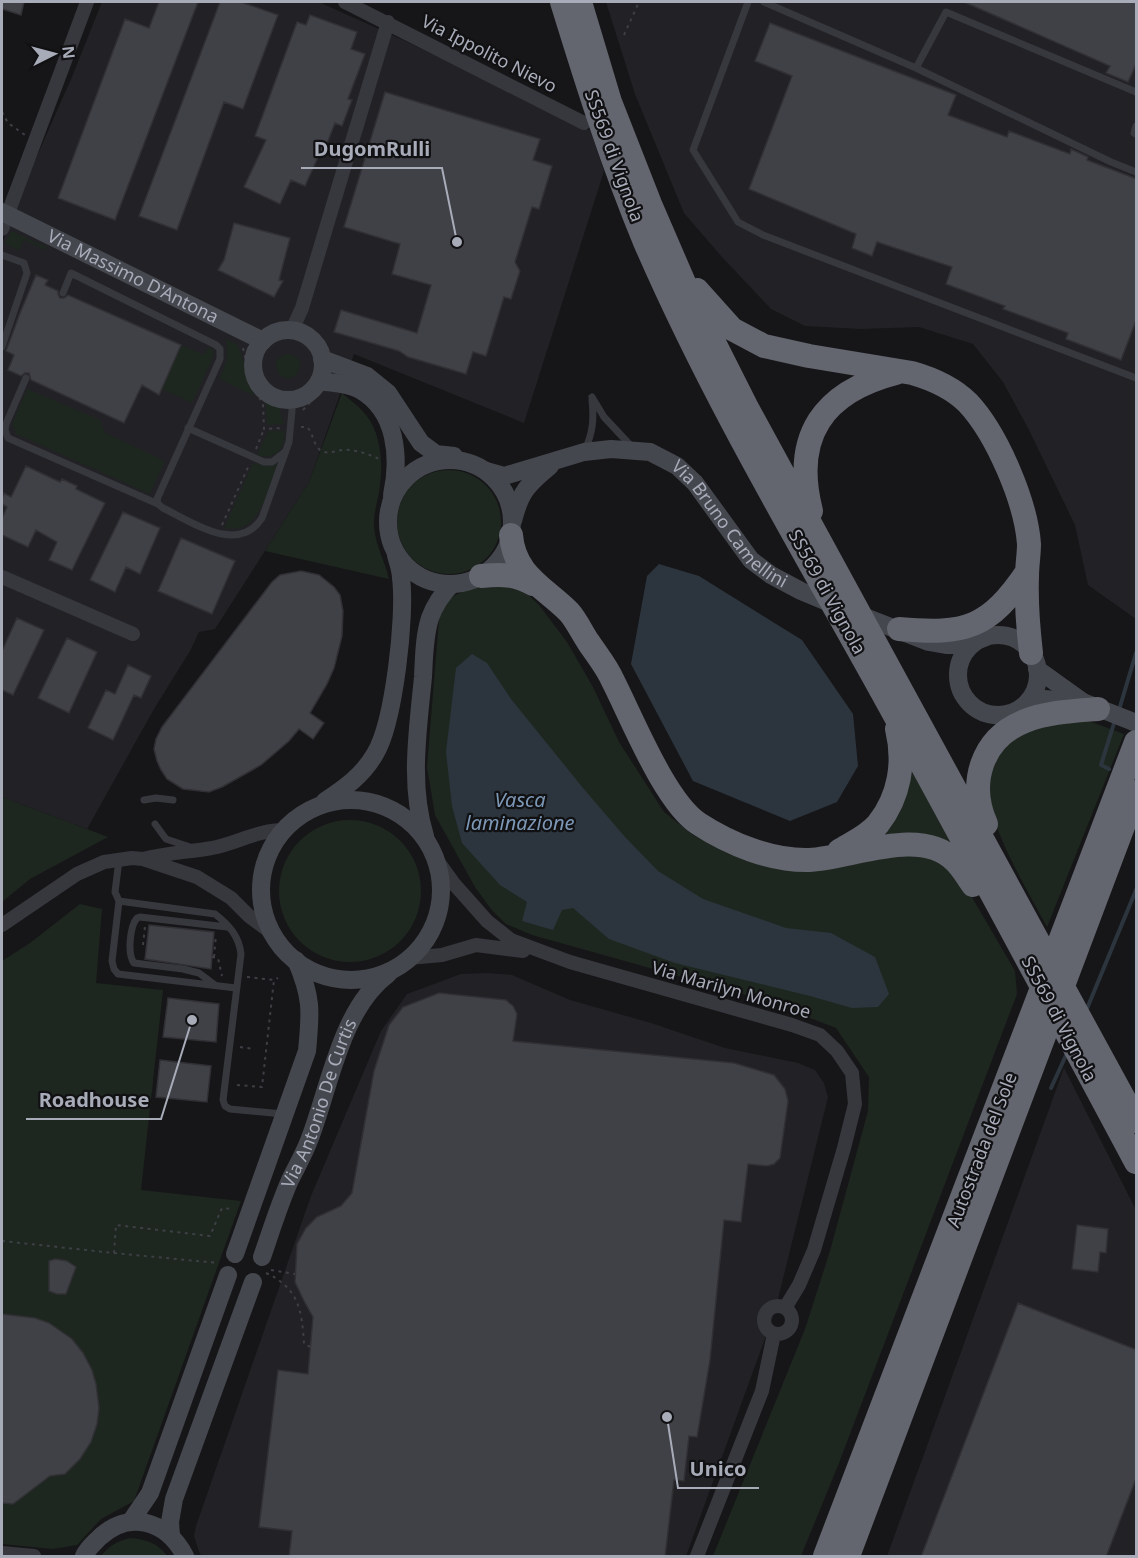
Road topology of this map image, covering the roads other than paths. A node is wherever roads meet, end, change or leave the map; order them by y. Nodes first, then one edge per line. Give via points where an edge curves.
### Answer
1 (87, 2) edge
2 (345, 2) edge
3 (562, 2) edge
4 (580, 2) edge
5 (748, 2) edge
6 (764, 2) edge
7 (388, 22) junction
8 (916, 68) junction
9 (1137, 92) edge
10 (584, 123) dead end
11 (1137, 126) edge
12 (1137, 134) edge
13 (1137, 172) edge
14 (650, 204) junction
15 (2, 212) edge
16 (2, 228) edge
17 (2, 255) edge
18 (63, 293) dead end
19 (292, 330) junction
20 (263, 341) junction
21 (2, 347) edge
22 (322, 359) junction
23 (902, 372) junction
24 (26, 378) dead end
25 (1137, 378) edge
26 (318, 388) junction
27 (298, 405) junction
28 (188, 428) junction
29 (286, 450) junction
30 (636, 451) junction
31 (584, 452) junction
32 (560, 459) junction
33 (469, 463) junction
34 (486, 471) junction
35 (158, 504) junction
36 (388, 509) junction
37 (511, 532) junction
38 (817, 548) junction
39 (395, 551) junction
40 (1027, 572) junction
41 (482, 576) junction
42 (2, 577) edge
43 (452, 584) junction
44 (540, 588) junction
45 (899, 629) junction
46 (133, 634) dead end
47 (984, 638) junction
48 (929, 642) junction
49 (1034, 661) junction
50 (959, 681) junction
51 (883, 693) junction
52 (1030, 698) junction
53 (1090, 706) junction
54 (1137, 723) edge
55 (1137, 742) edge
56 (1137, 792) edge
57 (144, 800) dead end
58 (173, 800) dead end
59 (317, 806) junction
60 (155, 824) dead end
61 (284, 830) junction
62 (213, 848) junction
63 (430, 849) junction
64 (831, 856) junction
65 (143, 859) junction
66 (119, 860) junction
67 (1007, 883) junction
68 (119, 901) junction
69 (2, 925) edge
70 (230, 928) junction
71 (272, 933) junction
72 (554, 957) junction
73 (296, 960) junction
74 (404, 962) junction
75 (215, 985) junction
76 (236, 988) junction
77 (1079, 1056) junction
78 (286, 1114) junction
79 (1137, 1121) edge
80 (1137, 1162) edge
81 (236, 1254) dead end
82 (223, 1269) road end
83 (785, 1308) junction
84 (774, 1334) junction
85 (130, 1521) junction
86 (171, 1536) junction
87 (2, 1553) edge
88 (80, 1555) edge
89 (34, 1557) edge
90 (185, 1557) edge
91 (698, 1557) edge
92 (825, 1557) edge
93 (848, 1557) edge

1 - 16 street
2 - 7 street, Via Ippolito Nievo
3 - 38 highway, SS569 di Vignola via 597,118 645,240 698,356 735,426
4 - 14 highway, SS569 di Vignola via 610,102
5 - 25 lane via 693,150 738,222 763,235
6 - 8 lane
7 - 10 street, Via Ippolito Nievo
7 - 19 street via 302,308
8 - 9 lane via 946,12
8 - 13 lane
11 - 12 lane
14 - 23 highway via 698,292 732,329 764,346
14 - 38 highway, SS569 di Vignola via 685,285
15 - 20 street, Via Massimo D'Antona
17 - 21 lane via 24,263 27,273
18 - 28 lane, Via Massimo D'Antona via 71,273 220,349 220,359
19 - 20 street via 271,334
19 - 22 street via 315,343
20 - 27 street via 253,360 257,381 272,396
22 - 26 street
22 - 33 street via 367,376 388,393 420,443 435,454 459,457
23 - 38 highway via 872,379 852,390 827,411 811,435 805,465
23 - 40 highway via 929,378 948,388 979,416 1004,461 1024,513 1029,544
24 - 35 lane via 6,424 8,438
26 - 27 street via 303,396
26 - 36 street via 360,389 386,416 397,456
27 - 29 lane
28 - 29 lane via 264,462 272,462
28 - 35 lane, Via Massimo D'Antona via 158,492
29 - 35 lane via 262,518 257,526 241,535 219,534
30 - 31 street, Via Bruno Camellini
30 - 31 lane via 604,417 592,397 594,421
30 - 45 street, Via Bruno Camellini via 650,452 677,466 695,483 752,560 771,575 833,605
31 - 32 street, Via Bruno Camellini
32 - 34 street, Via Bruno Camellini via 504,476
32 - 37 street, Via Bruno Camellini via 537,476 518,500
33 - 34 street
33 - 36 street via 437,461 422,466 398,487
34 - 37 street via 505,494 511,511
36 - 39 street via 389,535
37 - 41 street via 502,555
37 - 44 highway via 518,563
38 - 51 highway, SS569 di Vignola
38 - 67 highway, SS569 di Vignola
39 - 43 street via 419,575
39 - 59 street via 402,602 398,658 383,739 353,782
40 - 45 highway via 1013,593 982,621 942,631
40 - 49 highway via 1027,612
41 - 43 street
41 - 44 highway via 504,573
42 - 46 street
43 - 63 street via 436,603 429,620 418,715 417,788 420,820
44 - 64 highway via 570,613 612,677 672,795 697,823 742,847 768,855 811,860
45 - 48 street, Via Bruno Camellini
47 - 48 street via 962,645
47 - 49 street via 1010,638 1025,646
47 - 50 street via 967,650
48 - 50 street via 942,652
49 - 52 street via 1037,684
49 - 53 street
50 - 52 street via 961,691 974,708 994,715 1014,712
51 - 64 highway via 900,742 900,776 895,795 877,825
51 - 77 highway, SS569 di Vignola
52 - 53 street
53 - 54 street
53 - 67 highway via 1024,721 1003,733 981,763 977,784 980,810
55 - 92 highway, Autostrada del Sole
56 - 93 highway, Autostrada del Sole
57 - 58 lane
59 - 61 street
59 - 63 street via 347,800 378,804 405,818
60 - 62 lane via 166,839 187,847
61 - 62 street via 267,830
61 - 71 street via 268,857 262,880 262,903
62 - 65 street
63 - 72 street, Via Marilyn Monroe via 487,921 511,940
63 - 74 street via 440,878 440,901 424,942
64 - 77 highway via 920,844 954,860 974,885 1013,956
65 - 66 street
65 - 71 street via 197,877 231,898
66 - 68 lane via 115,892
66 - 69 street via 77,874
67 - 79 highway, SS569 di Vignola
68 - 70 lane via 215,914
68 - 75 lane via 112,961 118,974
70 - 75 lane via 141,917 133,922 130,957 134,963 199,973
70 - 76 lane via 241,954
71 - 73 street
72 - 74 street, Via Marilyn Monroe via 476,945
72 - 83 street, Via Marilyn Monroe via 820,1035 852,1072 855,1104 844,1148 814,1250
73 - 74 street via 328,977 346,980 373,976
73 - 78 street, Via Antonio De Curtis via 307,986 311,1016 307,1051
74 - 86 street, Via Antonio De Curtis via 377,982 340,1048 310,1139 290,1180 174,1499
75 - 76 lane
76 - 78 lane via 225,1106
77 - 80 highway, SS569 di Vignola
78 - 81 street, Via Antonio De Curtis
82 - 85 street via 150,1493
83 - 84 street via 791,1315 791,1324 785,1332
83 - 84 street via 776,1306 765,1313 765,1327
84 - 91 street via 762,1390
85 - 86 street via 145,1522
85 - 88 street via 104,1533
86 - 90 street
87 - 89 street

